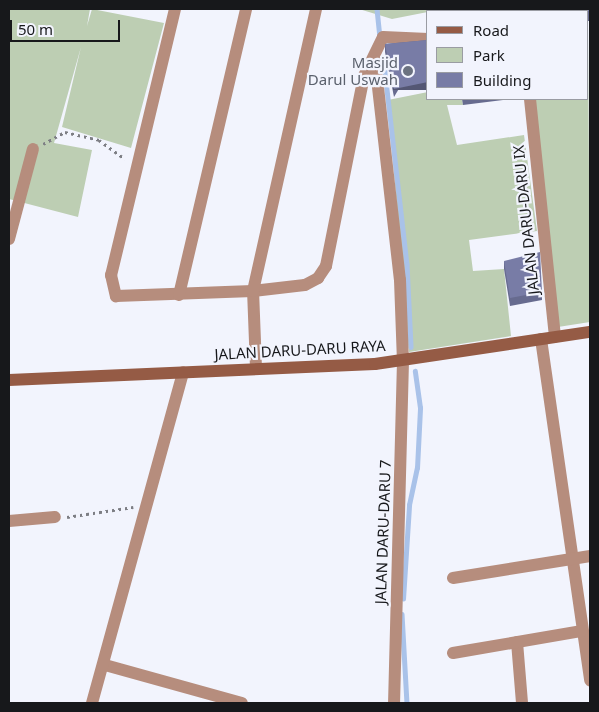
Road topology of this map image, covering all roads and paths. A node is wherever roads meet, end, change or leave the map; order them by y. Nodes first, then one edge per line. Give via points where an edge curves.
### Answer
1 (175, 9) edge
2 (246, 9) edge
3 (316, 9) edge
4 (426, 39) edge
5 (375, 61) junction
6 (530, 100) edge
7 (33, 149) joint
8 (137, 167) junction
9 (9, 239) edge
10 (253, 292) junction
11 (179, 295) junction
12 (590, 332) edge
13 (555, 337) junction
14 (542, 339) junction
15 (403, 361) junction
16 (256, 368) junction
17 (183, 372) junction
18 (9, 382) edge
19 (147, 505) junction
20 (56, 517) joint
21 (9, 521) edge
22 (590, 556) edge
23 (571, 559) junction
24 (452, 578) dead end
25 (582, 631) junction
26 (517, 642) junction
27 (453, 653) dead end
28 (105, 665) junction
29 (590, 680) edge
30 (92, 703) edge
31 (242, 703) edge
32 (394, 703) edge
33 (522, 703) edge

1 - 8 street
2 - 11 street
3 - 10 street
4 - 5 street via 383,38
5 - 10 street via 364,76 323,272 305,285
5 - 15 street, JALAN DARU-DARU 7 via 400,280
6 - 13 street, JALAN DARU-DARU IX
7 - 8 path via 65,132 99,140
7 - 9 street
8 - 11 street via 109,282 111,292 119,296
10 - 11 street
10 - 16 street
12 - 13 main road, JALAN DARU-DARU RAYA
13 - 14 main road, JALAN DARU-DARU RAYA
14 - 15 main road, JALAN DARU-DARU RAYA
14 - 23 street
15 - 16 main road, JALAN DARU-DARU RAYA
15 - 32 street, JALAN DARU-DARU 7
16 - 17 main road, JALAN DARU-DARU RAYA
17 - 18 main road, JALAN DARU-DARU RAYA
17 - 19 street
19 - 20 path
19 - 28 street
20 - 21 street
22 - 23 street
23 - 24 street
23 - 25 street
25 - 26 street
25 - 29 street
26 - 27 street
26 - 33 street
28 - 30 street
28 - 31 street

